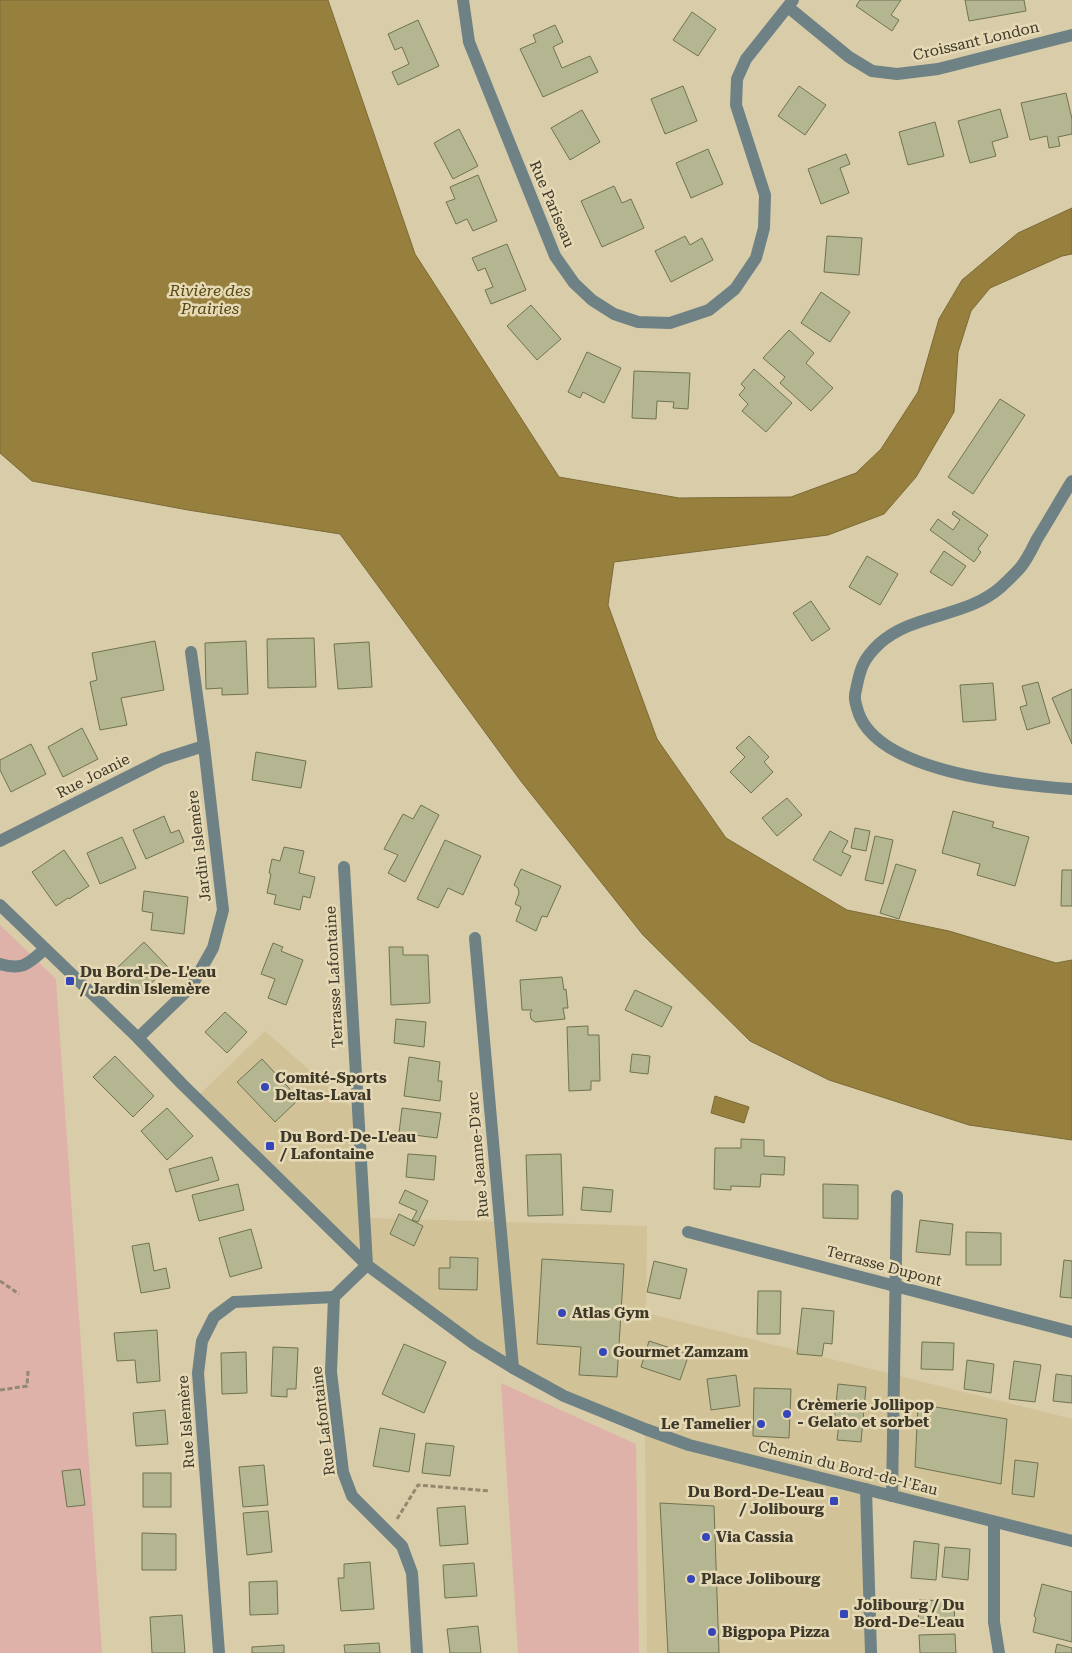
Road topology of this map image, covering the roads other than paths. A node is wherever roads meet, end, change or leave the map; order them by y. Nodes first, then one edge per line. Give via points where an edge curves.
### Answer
1 (463, 0) edge
2 (791, 3) edge
3 (1072, 35) edge
4 (1072, 481) edge
5 (191, 652) dead end
6 (204, 746) junction
7 (1072, 789) edge
8 (0, 841) edge
9 (344, 867) dead end
10 (0, 905) edge
11 (475, 938) dead end
12 (45, 948) junction
13 (0, 964) edge
14 (138, 1038) junction
15 (897, 1196) dead end
16 (688, 1232) dead end
17 (367, 1265) junction
18 (896, 1286) junction
19 (334, 1297) junction
20 (1072, 1332) edge
21 (514, 1368) junction
22 (866, 1489) junction
23 (892, 1496) junction
24 (994, 1522) junction
25 (1072, 1541) edge
26 (219, 1653) edge
27 (417, 1653) edge
28 (871, 1653) edge
29 (999, 1653) edge

1 - 2 street, Rue Pariseau via 469,42 554,256 574,283 614,314 638,322 670,323 709,310 735,289 756,258 764,228 765,195 736,105 737,79 746,58
2 - 3 street, Croissant London via 849,57 872,71 897,74 938,69
4 - 7 street via 1021,568 999,589 974,604 902,629 880,643 864,660 854,696 859,716 870,733 887,747 916,761 969,776 1019,785
5 - 6 street, Jardin Islemère
6 - 8 street, Rue Joanie via 163,759
6 - 14 street, Jardin Islemère via 223,910 213,948 191,987
9 - 17 street, Terrasse Lafontaine
10 - 12 street, Chemin du Bord-de-l'Eau
11 - 21 street, Rue Jeanne-D'arc
12 - 13 street via 20,968
12 - 14 street, Chemin du Bord-de-l'Eau
14 - 17 street, Chemin du Bord-de-l'Eau
15 - 18 street
16 - 18 street, Terrasse Dupont
17 - 19 street
17 - 21 street, Chemin du Bord-de-l'Eau via 474,1344
18 - 20 street, Terrasse Dupont
18 - 23 street
19 - 26 street, Rue Islemère via 234,1302 214,1317 202,1340 198,1373
19 - 27 street, Rue Lafontaine via 331,1372 343,1472 352,1496 402,1546 412,1573
21 - 22 street, Chemin du Bord-de-l'Eau via 564,1396 689,1445
22 - 23 street, Chemin du Bord-de-l'Eau
22 - 28 street
23 - 24 street, Chemin du Bord-de-l'Eau
24 - 25 street, Chemin du Bord-de-l'Eau
24 - 29 street via 994,1622

